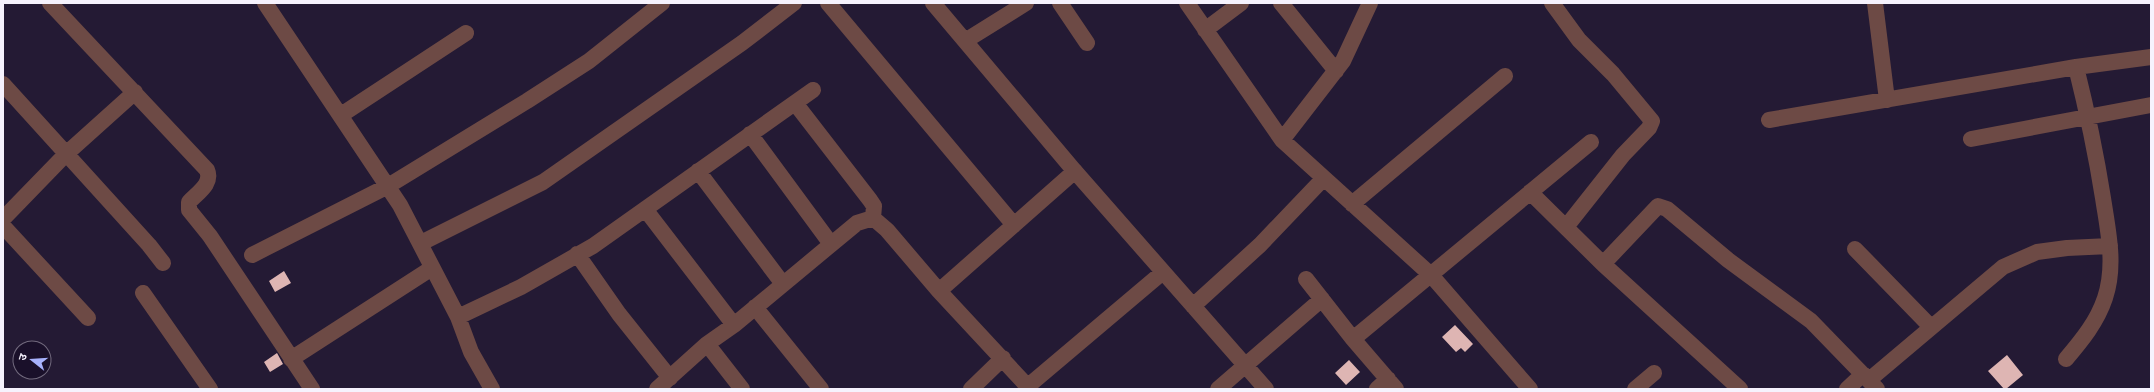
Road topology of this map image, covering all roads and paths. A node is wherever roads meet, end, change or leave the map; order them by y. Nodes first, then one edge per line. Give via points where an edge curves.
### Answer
1 (50, 3) edge
2 (265, 3) edge
3 (662, 3) edge
4 (794, 3) edge
5 (828, 3) edge
6 (933, 3) edge
7 (1026, 3) edge
8 (1060, 3) edge
9 (1187, 3) edge
10 (1240, 3) edge
11 (1281, 3) edge
12 (1552, 3) edge
13 (1879, 3) edge
14 (1366, 5) edge
15 (1205, 30) junction
16 (466, 33) dead end
17 (965, 41) junction
18 (1087, 43) dead end
19 (2151, 57) edge
20 (2076, 67) junction
21 (1336, 71) junction
22 (1505, 76) dead end
23 (3, 84) edge
24 (813, 90) dead end
25 (135, 92) junction
26 (1887, 100) junction
27 (795, 103) junction
28 (2151, 105) edge
29 (341, 115) junction
30 (2089, 116) junction
31 (1769, 120) dead end
32 (750, 134) junction
33 (1971, 139) dead end
34 (1282, 140) junction
35 (1591, 142) dead end
36 (66, 154) junction
37 (698, 171) junction
38 (1075, 171) junction
39 (1324, 178) junction
40 (388, 186) junction
41 (1530, 192) junction
42 (1352, 204) junction
43 (645, 209) junction
44 (873, 218) junction
45 (3, 219) edge
46 (1014, 225) junction
47 (3, 226) edge
48 (1566, 227) junction
49 (421, 243) junction
50 (831, 244) junction
51 (2110, 246) junction
52 (1854, 249) dead end
53 (577, 254) junction
54 (252, 255) dead end
55 (163, 263) dead end
56 (1603, 264) junction
57 (432, 268) junction
58 (1163, 272) junction
59 (1431, 274) junction
60 (1306, 279) dead end
61 (783, 284) junction
62 (939, 291) junction
63 (143, 293) dead end
64 (1322, 300) junction
65 (1193, 306) junction
66 (755, 307) junction
67 (458, 317) junction
68 (88, 318) dead end
69 (734, 325) junction
70 (1932, 327) junction
71 (1353, 339) junction
72 (707, 344) junction
73 (1003, 358) junction
74 (291, 359) junction
75 (2066, 359) dead end
76 (1244, 365) junction
77 (1654, 373) dead end
78 (670, 378) junction
79 (1870, 381) edge
80 (1387, 386) edge
81 (1029, 388) edge
82 (210, 389) edge
83 (312, 389) edge
84 (492, 389) edge
85 (657, 389) edge
86 (742, 389) edge
87 (821, 389) edge
88 (971, 389) edge
89 (1218, 389) edge
90 (1266, 389) edge
91 (1530, 389) edge
92 (1635, 389) edge
93 (1740, 389) edge
94 (1847, 389) edge

1 - 25 street
2 - 29 street
3 - 40 street via 589,61
4 - 49 street via 742,43 543,182
5 - 46 street
6 - 17 street
7 - 17 street
8 - 18 street
9 - 15 street
10 - 15 street
11 - 21 street
12 - 48 street via 1579,40 1613,74 1652,121 1649,128 1622,155
13 - 26 street
14 - 21 street via 1343,61
15 - 34 street
16 - 29 street
17 - 38 street
19 - 20 street
20 - 26 street
20 - 30 street
21 - 34 street
22 - 42 street
23 - 36 street
24 - 27 street
25 - 36 street
25 - 74 street via 207,170 209,179 189,202 189,210 210,236
26 - 31 street
27 - 32 street
27 - 44 street via 870,200 874,206
28 - 30 street
29 - 40 street
30 - 33 street
30 - 51 street
32 - 37 street
32 - 50 street
34 - 39 street
35 - 41 street
36 - 45 street
36 - 55 street
37 - 43 street
37 - 61 street
38 - 46 street
38 - 58 street
39 - 42 street
39 - 65 street via 1260,245
40 - 49 street
40 - 54 street
41 - 48 street
41 - 59 street
42 - 59 street
43 - 53 street
43 - 69 street
44 - 50 street via 857,222
44 - 62 street via 888,230
46 - 62 street
47 - 68 street
48 - 56 street
49 - 57 street
50 - 61 street
51 - 70 street via 2037,252 2019,259 2003,267
51 - 75 street via 2110,278 2103,304 2088,333
52 - 70 street
53 - 67 street via 521,287
53 - 78 street via 619,314
56 - 79 street via 1654,208 1662,206 1811,321
56 - 93 street
57 - 67 street
57 - 74 street
58 - 65 street
58 - 81 street
59 - 71 street
59 - 91 street
60 - 64 street
61 - 66 street
62 - 73 street
63 - 82 street
64 - 71 street
64 - 76 street
65 - 76 street
66 - 69 street
66 - 87 street
67 - 84 street via 471,352
69 - 72 street
70 - 79 street
71 - 80 street
72 - 78 street
72 - 86 street
73 - 81 street
73 - 88 street
74 - 83 street
76 - 89 street
76 - 90 street
77 - 92 street
78 - 85 street
79 - 94 street

